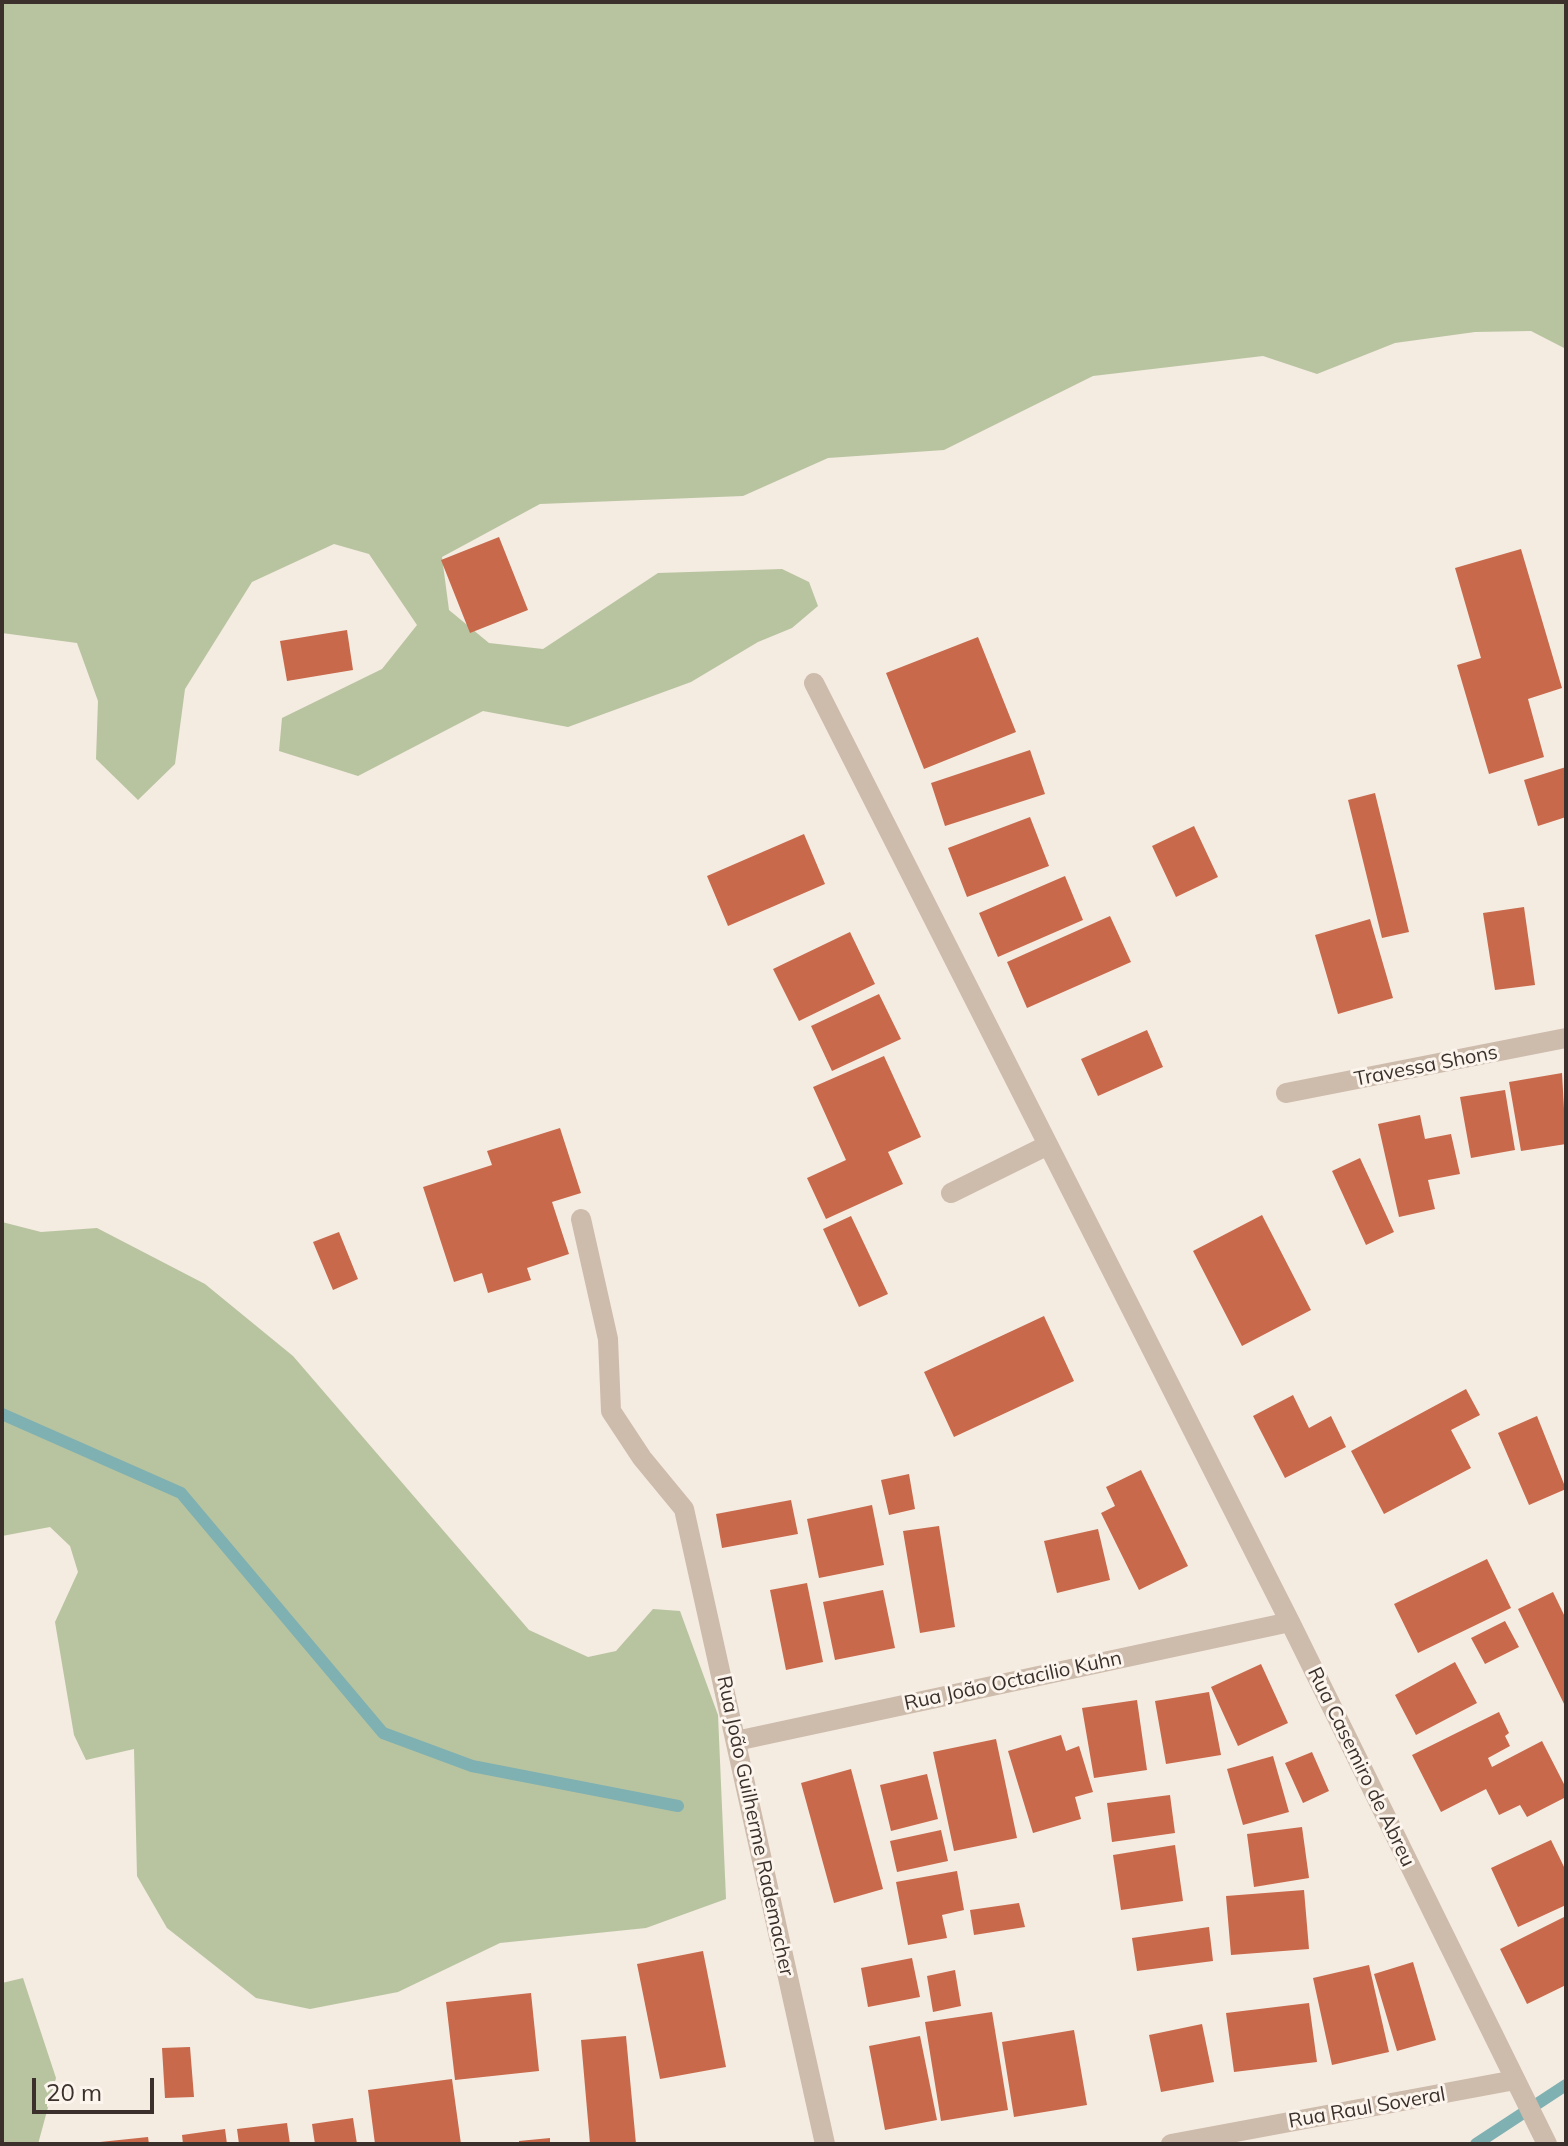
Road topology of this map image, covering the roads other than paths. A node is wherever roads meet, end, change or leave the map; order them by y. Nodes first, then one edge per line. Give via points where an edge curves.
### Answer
1 (814, 683) dead end
2 (1566, 1038) edge
3 (1286, 1093) dead end
4 (1046, 1146) junction
5 (951, 1193) dead end
6 (581, 1219) dead end
7 (1290, 1622) junction
8 (736, 1741) junction
9 (1515, 2080) junction
10 (825, 2144) edge
11 (1171, 2144) edge
12 (1547, 2144) edge

1 - 4 street, Rua Casemiro de Abreu
2 - 3 street, Travessa Shons
4 - 5 street
4 - 7 street, Rua Casemiro de Abreu
6 - 8 street, Rua João Guilherme Rademacher via 608,1339 611,1411 684,1509
7 - 8 street, Rua João Octacilio Kuhn
7 - 9 street, Rua Casemiro de Abreu
8 - 10 street, Rua João Guilherme Rademacher
9 - 11 street, Rua Raul Soveral
9 - 12 street, Rua Casemiro de Abreu

